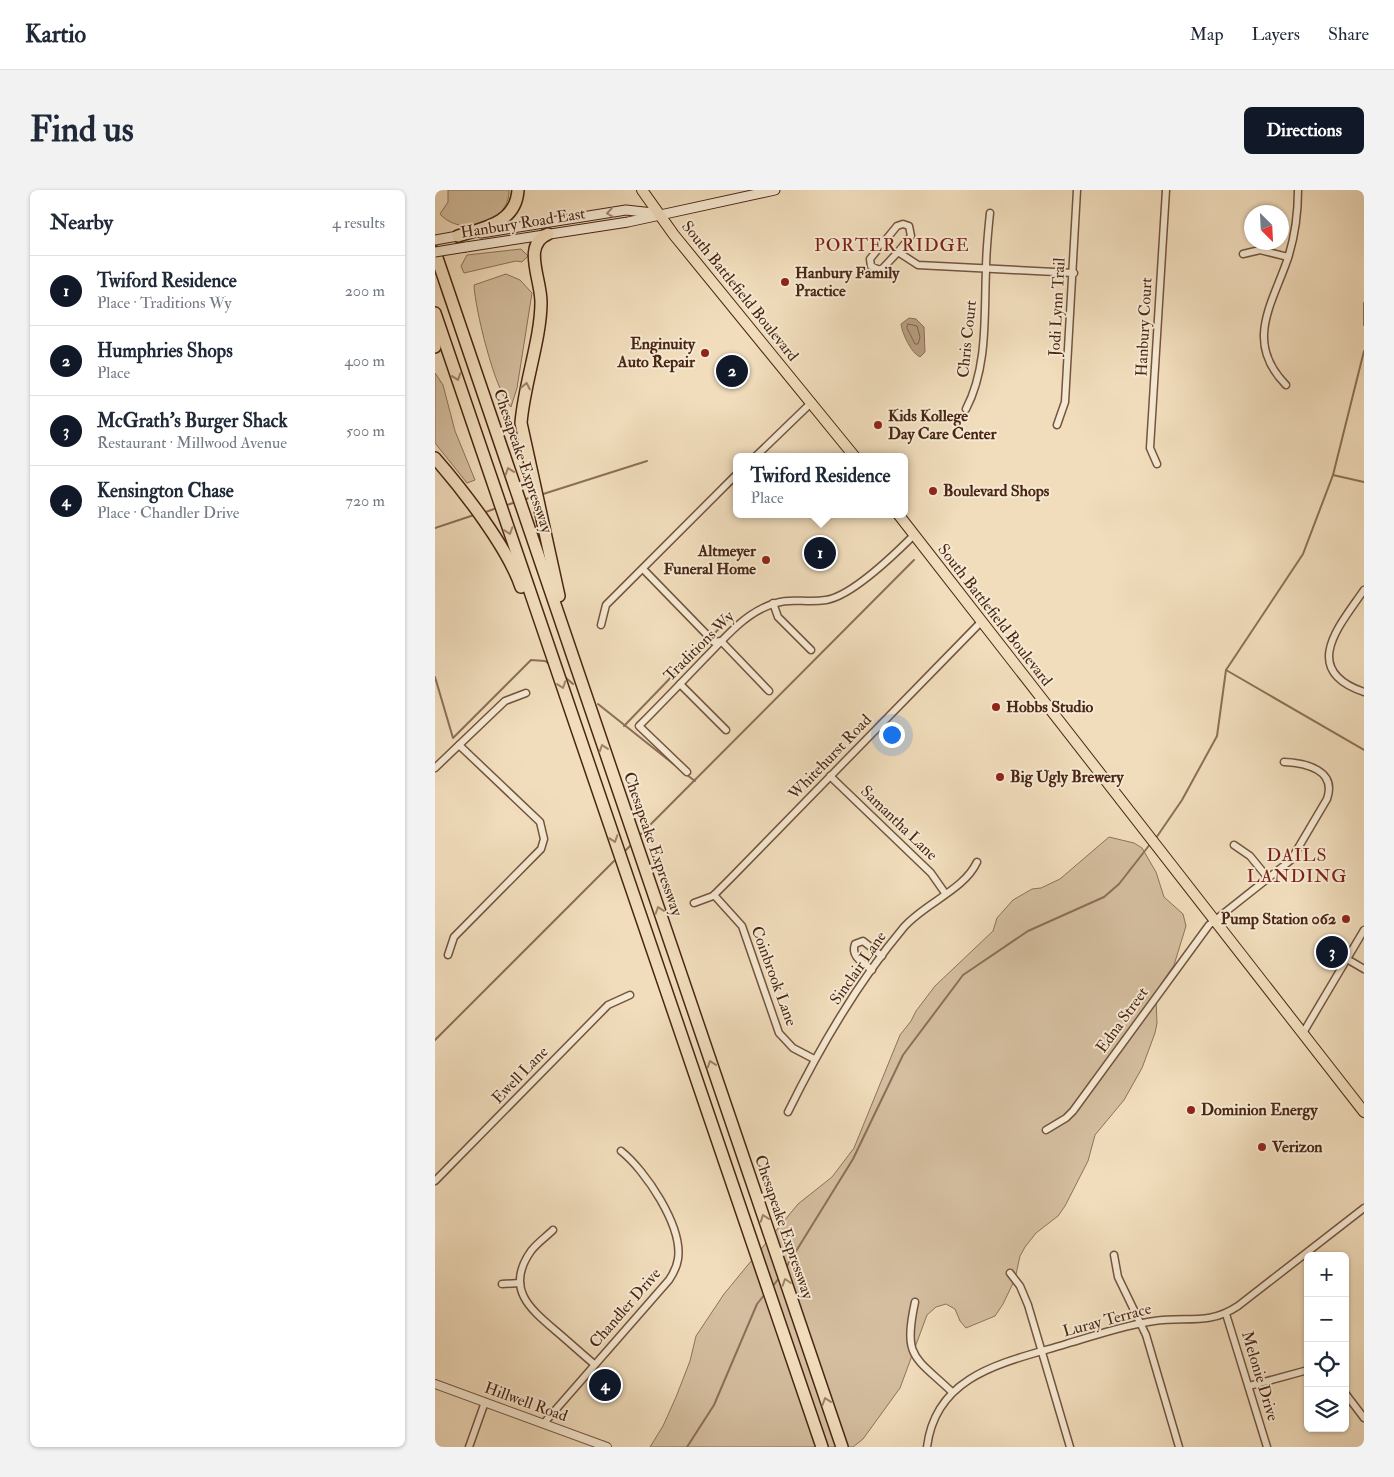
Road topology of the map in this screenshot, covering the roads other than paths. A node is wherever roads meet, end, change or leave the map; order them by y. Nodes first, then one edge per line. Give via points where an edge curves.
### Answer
1 (518, 190) edge
2 (642, 190) edge
3 (775, 190) edge
4 (1077, 190) edge
5 (1165, 190) edge
6 (1298, 190) edge
7 (990, 213) dead end
8 (659, 214) junction
9 (548, 234) junction
10 (458, 236) junction
11 (435, 240) edge
12 (435, 247) edge
13 (898, 252) junction
14 (1243, 254) dead end
15 (436, 256) edge
16 (1288, 257) junction
17 (986, 269) junction
18 (1074, 273) junction
19 (435, 314) edge
20 (435, 347) edge
21 (1285, 386) dead end
22 (812, 402) junction
23 (966, 409) dead end
24 (1057, 424) dead end
25 (759, 453) edge
26 (852, 453) edge
27 (435, 458) edge
28 (1157, 464) dead end
29 (733, 478) edge
30 (901, 518) edge
31 (914, 535) junction
32 (643, 569) junction
33 (1364, 590) edge
34 (773, 603) junction
35 (981, 622) junction
36 (601, 625) dead end
37 (721, 641) junction
38 (811, 650) dead end
39 (553, 658) junction
40 (581, 682) junction
41 (679, 684) junction
42 (769, 691) dead end
43 (1364, 692) edge
44 (526, 693) dead end
45 (726, 730) dead end
46 (459, 745) junction
47 (1284, 762) dead end
48 (435, 768) edge
49 (687, 772) dead end
50 (830, 776) junction
51 (1234, 846) dead end
52 (977, 862) dead end
53 (1268, 878) junction
54 (945, 893) junction
55 (714, 895) junction
56 (694, 904) dead end
57 (1215, 920) junction
58 (1364, 930) edge
59 (448, 955) dead end
60 (882, 956) junction
61 (1347, 959) junction
62 (1364, 969) edge
63 (872, 970) junction
64 (629, 995) dead end
65 (1303, 1032) junction
66 (815, 1059) junction
67 (788, 1112) dead end
68 (1364, 1112) edge
69 (1046, 1130) dead end
70 (621, 1151) dead end
71 (435, 1181) edge
72 (1364, 1208) edge
73 (553, 1230) dead end
74 (1114, 1255) dead end
75 (1010, 1273) dead end
76 (520, 1283) junction
77 (502, 1284) dead end
78 (915, 1302) dead end
79 (1226, 1314) junction
80 (1141, 1323) junction
81 (1041, 1351) junction
82 (594, 1364) junction
83 (1304, 1371) edge
84 (435, 1384) edge
85 (1249, 1386) junction
86 (952, 1392) junction
87 (1349, 1398) edge
88 (485, 1402) junction
89 (1364, 1418) edge
90 (544, 1423) junction
91 (469, 1447) edge
92 (607, 1447) edge
93 (822, 1447) edge
94 (842, 1447) edge
95 (927, 1447) edge
96 (1069, 1447) edge
97 (1179, 1447) edge
98 (1267, 1447) edge

1 - 10 highway via 516,203 503,219
2 - 8 main road, South Battlefield Boulevard
3 - 8 main road
4 - 18 street, Jodi Lynn Trail
5 - 28 street, Hanbury Court via 1150,448
6 - 16 street via 1295,231
7 - 17 street, Chris Court
8 - 9 main road, Hanbury Road East
8 -> 10 main road, Hanbury Road East via 626,210
8 - 22 main road, South Battlefield Boulevard
9 - 15 main road, Hanbury Road East, bridge via 466,247
40 -> 9 highway via 521,423 541,302 533,251 537,241
10 - 11 main road, Hanbury Road East
12 - 15 highway, Chesapeake Expressway
13 - 13 street via 883,268 879,270 871,266 873,255 897,226 903,224 909,226 911,236
13 - 17 street via 918,265
14 - 16 street via 1260,250
40 -> 15 highway, Chesapeake Expressway
16 - 21 street via 1268,311 1263,338 1269,364
17 - 18 street
17 - 23 street, Chris Court via 985,324 979,374 975,392
18 - 24 street, Jodi Lynn Trail via 1065,402
19 - 20 highway
19 -> 39 highway
22 - 25 street
22 - 26 main road, South Battlefield Boulevard
27 - 39 highway via 471,503 504,554
29 - 32 street
30 - 31 main road, South Battlefield Boulevard
31 - 34 street, Traditions Wy via 889,559 838,598
31 - 35 main road, South Battlefield Boulevard
32 - 36 street via 606,605
32 - 37 street via 714,642
33 - 43 street via 1333,635 1329,652 1337,676
34 - 37 street, Traditions Wy via 738,624
34 - 38 street via 779,617
35 - 50 street, Whitehurst Road
35 - 57 main road, South Battlefield Boulevard
37 - 41 street, Traditions Wy
37 - 42 street
39 -> 93 highway
94 -> 40 highway, Chesapeake Expressway
41 - 45 street
41 - 49 street, Traditions Wy via 639,726
44 - 46 street via 505,701
46 - 48 street
46 - 59 street via 539,822 544,840 541,849 454,938
47 - 53 street, Edna Street via 1307,765 1321,772 1328,782 1329,794 1291,860
50 - 54 street, Samantha Lane via 931,873
50 - 55 street, Whitehurst Road
51 - 53 street via 1250,856
52 - 54 street, Sinclair Lane via 969,875
53 - 57 street, Edna Street
54 - 60 street, Sinclair Lane via 913,917
55 - 56 street, Whitehurst Road
55 - 66 street, Coinbrook Lane via 742,926 779,1033 788,1044
57 - 65 main road, South Battlefield Boulevard
57 - 69 street, Edna Street via 1073,1110
58 - 61 street
60 - 63 street, Sinclair Lane
60 - 63 street via 863,942 855,944 855,956
61 - 62 street
61 - 65 street
63 - 66 street, Sinclair Lane
64 - 71 street, Ewell Lane via 608,1005
65 - 68 main road, South Battlefield Boulevard
66 - 67 street, Sinclair Lane
70 - 82 street, Chandler Drive via 642,1171 660,1201 676,1235 679,1258 669,1280
72 - 79 street, Luray Terrace
73 - 76 street via 532,1250 523,1266
74 - 80 street via 1118,1278
75 - 81 street via 1023,1291
76 - 77 street
76 - 82 street via 522,1297 533,1312
78 - 86 street via 909,1332 910,1346 917,1358
79 - 80 street, Luray Terrace via 1205,1320
79 - 85 street, Melonie Drive
80 - 81 street, Luray Terrace
80 - 97 street
81 - 86 street, Luray Terrace via 986,1369
81 - 96 street
82 - 90 street, Chandler Drive
83 - 85 street
84 - 88 street, Hillwell Road
85 - 98 street, Melonie Drive
86 - 95 street, Luray Terrace via 933,1420
87 - 89 street
88 - 90 street, Hillwell Road
88 - 91 street
90 - 92 street, Hillwell Road

